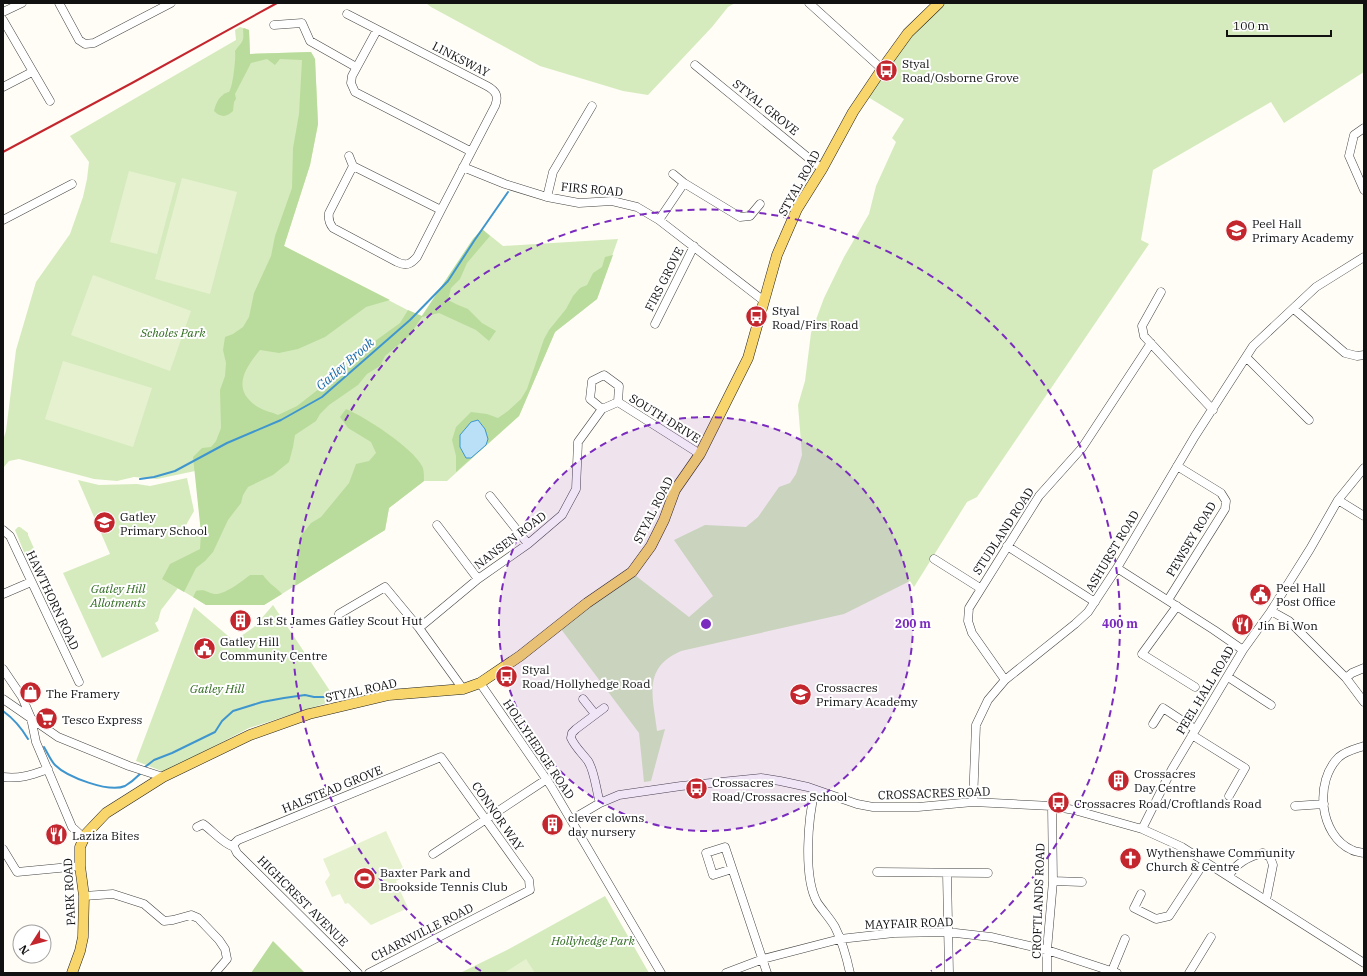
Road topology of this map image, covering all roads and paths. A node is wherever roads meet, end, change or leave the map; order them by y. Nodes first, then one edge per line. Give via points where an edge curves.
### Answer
1 (22, 3) edge
2 (59, 3) edge
3 (171, 3) edge
4 (809, 3) edge
5 (939, 3) edge
6 (3, 12) edge
7 (347, 14) dead end
8 (3, 20) edge
9 (274, 25) dead end
10 (377, 30) junction
11 (695, 65) dead end
12 (356, 67) junction
13 (882, 68) junction
14 (32, 72) junction
15 (3, 87) edge
16 (50, 101) dead end
17 (592, 106) dead end
18 (1364, 128) edge
19 (470, 151) junction
20 (349, 156) dead end
21 (353, 166) junction
22 (463, 167) junction
23 (822, 169) junction
24 (673, 174) dead end
25 (684, 183) junction
26 (72, 184) dead end
27 (1364, 190) edge
28 (547, 197) junction
29 (760, 204) dead end
30 (441, 210) junction
31 (3, 220) edge
32 (659, 220) junction
33 (694, 246) junction
34 (1364, 257) edge
35 (1161, 292) dead end
36 (764, 301) junction
37 (1294, 309) junction
38 (655, 324) dead end
39 (1151, 343) junction
40 (1364, 355) edge
41 (1247, 358) junction
42 (618, 402) junction
43 (602, 409) junction
44 (1213, 410) junction
45 (1309, 420) dead end
46 (700, 454) junction
47 (1177, 466) junction
48 (1364, 468) edge
49 (490, 496) dead end
50 (1338, 500) junction
51 (1364, 516) edge
52 (437, 525) dead end
53 (3, 530) edge
54 (528, 544) junction
55 (1007, 546) junction
56 (934, 559) dead end
57 (1117, 568) junction
58 (478, 579) junction
59 (31, 582) junction
60 (980, 588) junction
61 (3, 594) edge
62 (1168, 600) junction
63 (1095, 602) junction
64 (1177, 606) junction
65 (1271, 611) junction
66 (339, 614) dead end
67 (419, 628) junction
68 (1243, 650) junction
69 (1364, 668) edge
70 (3, 669) edge
71 (1228, 677) junction
72 (1346, 678) junction
73 (1005, 680) junction
74 (79, 682) dead end
75 (480, 683) junction
76 (1195, 687) dead end
77 (463, 689) junction
78 (3, 699) edge
79 (582, 699) dead end
80 (1364, 702) edge
81 (1271, 705) dead end
82 (604, 708) dead end
83 (595, 714) junction
84 (31, 718) junction
85 (1153, 724) dead end
86 (1194, 732) junction
87 (1364, 746) edge
88 (442, 757) joint
89 (48, 769) junction
90 (3, 777) edge
91 (162, 777) junction
92 (547, 779) junction
93 (815, 790) junction
94 (1229, 796) dead end
95 (973, 802) junction
96 (600, 804) junction
97 (1324, 804) junction
98 (1052, 806) junction
99 (1295, 806) dead end
100 (486, 819) junction
101 (571, 820) junction
102 (197, 827) dead end
103 (1142, 829) junction
104 (84, 838) junction
105 (234, 846) junction
106 (3, 849) edge
107 (1364, 853) edge
108 (433, 854) dead end
109 (1205, 861) junction
110 (80, 866) junction
111 (732, 869) dead end
112 (877, 872) dead end
113 (947, 873) junction
114 (988, 873) dead end
115 (1229, 876) junction
116 (1053, 881) junction
117 (1082, 882) dead end
118 (530, 890) joint
119 (1141, 894) dead end
120 (84, 896) junction
121 (1266, 900) junction
122 (947, 932) junction
123 (1210, 937) dead end
124 (840, 939) junction
125 (1125, 939) dead end
126 (1047, 950) junction
127 (763, 959) junction
128 (1364, 963) edge
129 (1113, 972) edge
130 (72, 973) edge
131 (215, 973) edge
132 (358, 973) edge
133 (369, 973) edge
134 (661, 973) edge
135 (726, 973) edge
136 (767, 973) edge
137 (850, 973) edge
138 (949, 973) edge
139 (1047, 973) edge
140 (1189, 973) edge

1 - 6 street
2 - 3 street via 79,40 85,44 94,43
4 - 13 street
5 - 13 main road, STYAL ROAD via 908,33
7 - 10 street, LINKSWAY
8 - 14 street
9 - 12 street via 302,23 310,41
10 - 12 street
10 - 19 street, LINKSWAY via 493,90 497,95 497,101
11 - 23 street, STYAL GROVE
12 - 19 street via 351,83 355,92
13 - 23 main road, STYAL ROAD via 853,112
14 - 15 street
14 - 16 street
17 - 28 street via 553,172
18 - 27 street via 1354,135 1350,156
19 - 22 street, LINKSWAY
20 - 21 street
21 - 30 street
21 - 30 street, LINKSWAY via 329,212 329,224 397,262 408,265 412,263
22 - 28 street, FIRS ROAD via 504,184
22 - 30 street, LINKSWAY
23 - 36 main road, STYAL ROAD via 797,209 778,255
24 - 25 street
25 - 29 street via 740,217 751,219
25 - 32 street
26 - 31 street
28 - 32 street, FIRS ROAD via 579,203 612,201 638,207
32 - 33 street, FIRS ROAD
33 - 36 street, FIRS ROAD
33 - 38 street, FIRS GROVE
34 - 37 street, ASHURST ROAD via 1316,287
35 - 39 street via 1142,326 1144,336
36 - 46 main road, STYAL ROAD via 748,358
37 - 40 street via 1345,354
37 - 41 street, ASHURST ROAD via 1254,346
39 - 44 street
39 - 55 street, STUDLAND ROAD via 1082,448 1039,496
41 - 44 street, ASHURST ROAD
41 - 45 street
42 - 43 street, SOUTH DRIVE
42 - 43 street, SOUTH DRIVE via 619,386 604,375 592,381 590,399
42 - 46 street, SOUTH DRIVE
43 - 54 street, NANSEN ROAD via 578,442 576,489 562,515
44 - 47 street, ASHURST ROAD
46 - 75 main road, STYAL ROAD via 675,490 651,546 632,572
47 - 57 street, ASHURST ROAD
47 - 62 street, PEWSEY ROAD via 1221,493 1226,501 1225,509
48 - 50 street, PEEL HALL ROAD
49 - 54 street
50 - 51 street
50 - 65 street, PEEL HALL ROAD
52 - 58 street
53 - 59 street, HAWTHORN ROAD via 10,536
54 - 58 street, NANSEN ROAD
55 - 60 street, STUDLAND ROAD
55 - 63 street
56 - 60 street
57 - 62 street
57 - 63 street, ASHURST ROAD
58 - 67 street, NANSEN ROAD
59 - 61 street
59 - 74 street, HAWTHORN ROAD
60 - 73 street, STUDLAND ROAD via 969,608 968,621 972,633
62 - 64 street
63 - 73 street, ASHURST ROAD via 1075,624
64 - 68 street
64 - 76 street via 1142,654
65 - 68 street, PEEL HALL ROAD
65 - 72 street via 1290,621
66 - 67 street via 385,587
67 - 77 street
68 - 71 street, PEEL HALL ROAD
69 - 72 street
70 - 84 street via 22,697
71 - 81 street
71 - 86 street, PEEL HALL ROAD
72 - 80 street
73 - 95 street, ASHURST ROAD via 988,700 976,725
75 - 77 main road, STYAL ROAD
75 - 92 street, HOLLYHEDGE ROAD
77 - 91 main road, STYAL ROAD via 389,695 309,714 250,734
78 - 84 street
79 - 83 street
82 - 83 street
83 - 96 street via 572,733 571,738 592,770
84 - 89 street via 36,742
84 - 91 street via 58,737
85 - 86 street via 1163,708
86 - 94 street via 1245,768
86 - 103 street, PEEL HALL ROAD
87 - 97 street via 1347,752 1333,764 1325,781
88 - 100 street, CONNOR WAY
88 - 105 street, HALSTEAD GROVE via 238,840
89 - 90 street via 25,778
89 - 104 street via 72,827
91 - 104 main road, PARK ROAD via 106,813
92 - 100 street
92 - 101 street, HOLLYHEDGE ROAD
93 - 95 street, CROSSACRES ROAD via 873,807 918,807
93 - 96 street, CROSSACRES ROAD via 761,778 744,779 638,792 618,796
93 - 124 street via 810,822 810,877 817,901
95 - 98 street, CROSSACRES ROAD
96 - 101 street, CROSSACRES ROAD
97 - 99 street
97 - 107 street via 1331,831 1340,843 1353,851
98 - 103 street, CROSSACRES ROAD via 1085,812
98 - 116 street, CROFTLANDS ROAD
100 - 108 street
100 - 118 street, CONNOR WAY via 529,880
101 - 134 street, HOLLYHEDGE ROAD
102 - 105 street, HIGHCREST AVENUE via 203,824 227,844
103 - 109 street, CROSSACRES ROAD via 1178,844
104 - 110 main road, PARK ROAD via 80,847
105 - 132 street, HIGHCREST AVENUE via 237,853
106 - 110 street via 17,872
109 - 115 street, CROSSACRES ROAD
109 - 119 street via 1169,916 1156,919 1134,908
110 - 120 main road, PARK ROAD
111 - 127 street
112 - 113 street
113 - 114 street
113 - 122 street
115 - 121 street, CROSSACRES ROAD
115 - 121 street via 1233,868 1256,854 1263,853 1270,857 1272,865
116 - 117 street
116 - 126 street, CROFTLANDS ROAD
118 - 133 street, CHARNVILLE ROAD
120 - 130 main road, PARK ROAD via 83,937
120 - 131 street via 113,894 144,904 164,921 191,915 198,918 226,949 226,959
121 - 128 street, CROSSACRES ROAD
122 - 124 street, MAYFAIR ROAD via 894,933
122 - 126 street, MAYFAIR ROAD
122 - 138 street
123 - 140 street
124 - 127 street, MAYFAIR ROAD
124 - 137 street
125 - 129 street
126 - 129 street, MAYFAIR ROAD
126 - 139 street, CROFTLANDS ROAD
127 - 135 street, MAYFAIR ROAD
127 - 136 street

